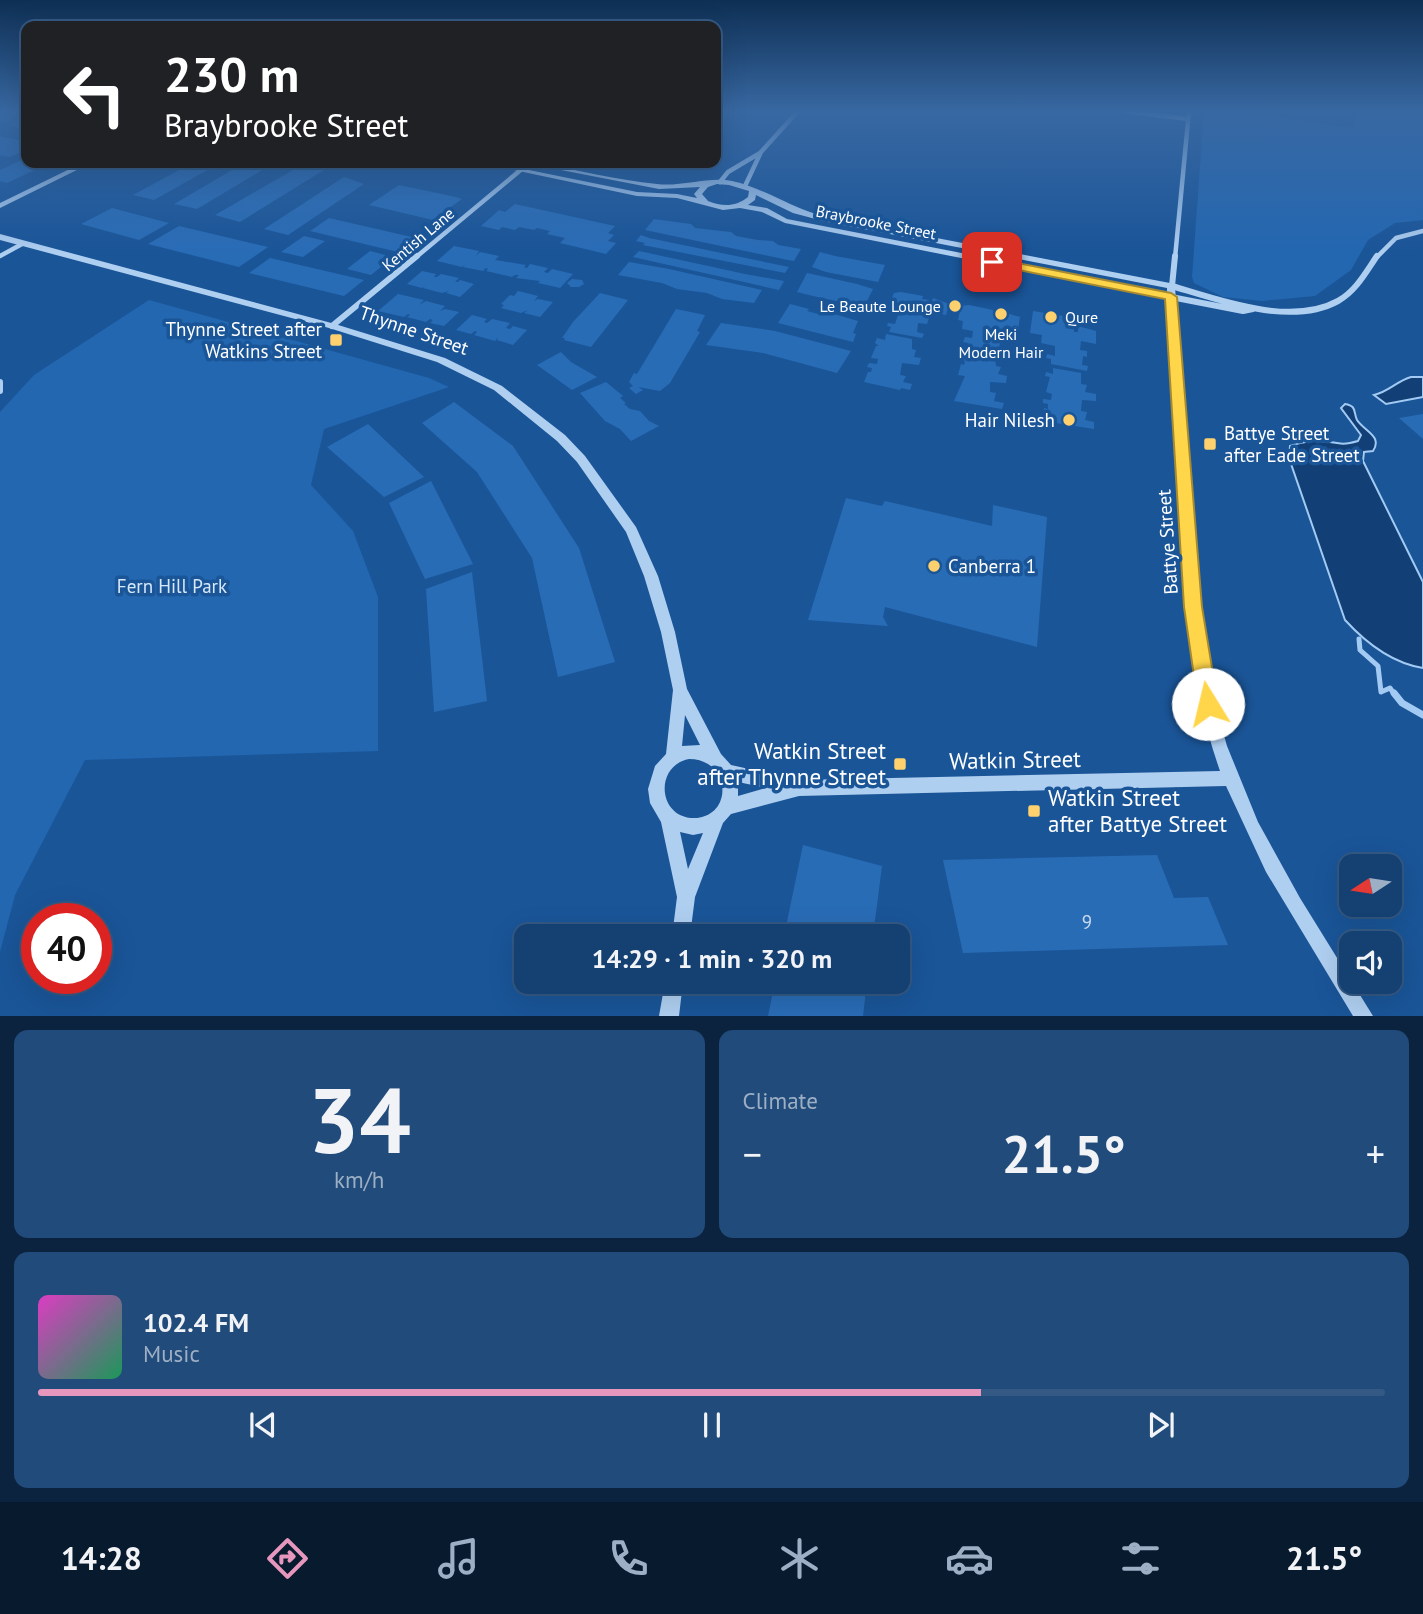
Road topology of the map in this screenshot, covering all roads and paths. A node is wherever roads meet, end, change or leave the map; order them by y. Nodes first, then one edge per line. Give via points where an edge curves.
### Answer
1 (750, 158) edge
2 (759, 158) edge
3 (1184, 158) edge
4 (78, 168) edge
5 (521, 168) edge
6 (537, 168) edge
7 (543, 168) edge
8 (720, 182) junction
9 (710, 184) junction
10 (748, 189) junction
11 (701, 201) junction
12 (0, 206) edge
13 (741, 206) junction
14 (825, 224) junction
15 (1423, 231) edge
16 (0, 237) edge
17 (22, 244) junction
18 (0, 256) edge
19 (1172, 292) junction
20 (1253, 309) junction
21 (332, 326) junction
22 (0, 382) edge
23 (0, 391) edge
24 (680, 690) junction
25 (673, 758) junction
26 (721, 765) junction
27 (1233, 778) junction
28 (799, 788) junction
29 (721, 812) junction
30 (669, 818) junction
31 (686, 897) junction
32 (683, 924) edge
33 (672, 994) edge
34 (669, 1016) edge
35 (1364, 1016) edge

1 - 8 street
2 - 10 street
3 - 19 street, Battye Street
4 - 12 street
5 - 21 street, Kentish Lane
6 - 11 street via 637,194
7 - 9 street via 659,187
8 - 9 street
8 - 10 street, Braybrooke Street
9 - 11 street via 699,191
10 - 13 street via 752,198
10 - 14 street, Braybrooke Street
11 - 13 street via 722,208
13 - 14 street, Braybrooke Street via 764,210 785,221
14 - 19 street, Braybrooke Street
15 - 20 street via 1383,246 1357,285 1334,301 1287,311
16 - 17 street, Thynne Street
17 - 18 street
17 - 21 street, Thynne Street
19 - 20 street
19 - 20 street via 1243,311
19 - 27 street, Battye Street via 1193,607 1208,704
21 - 24 street, Thynne Street via 441,360 498,388 582,459 632,530 668,632
22 - 23 street
24 - 25 street, Thynne Street
24 - 26 street, Thynne Street
25 - 26 street via 694,752
25 - 30 street via 655,785 657,803
26 - 28 street, Watkin Street
26 - 29 street via 731,789
27 - 28 street, Watkin Street
27 - 35 street, Battye Street via 1290,901
28 - 29 street, Watkin Street
29 - 30 street via 693,827
29 - 31 street
30 - 31 street
31 - 32 street
33 - 34 street

